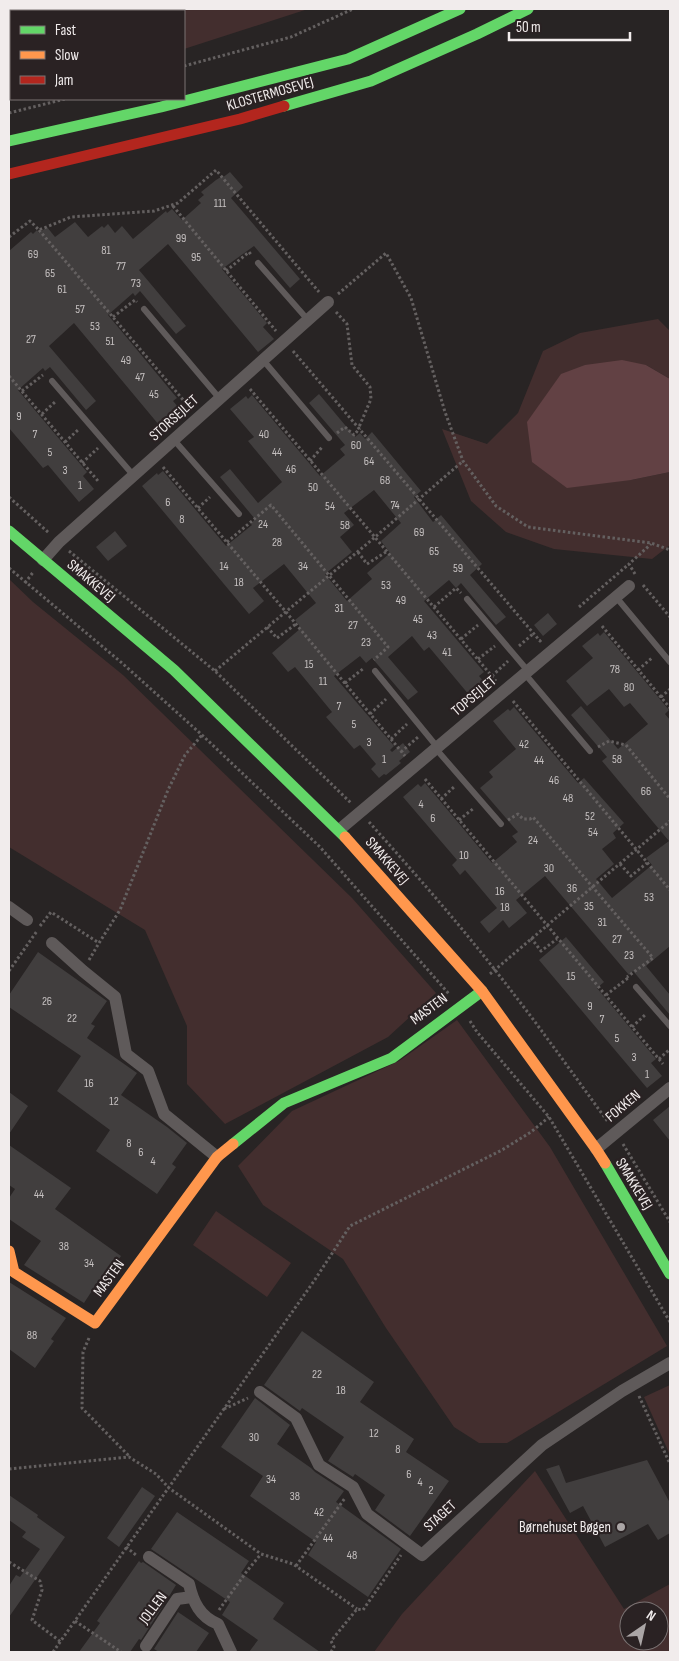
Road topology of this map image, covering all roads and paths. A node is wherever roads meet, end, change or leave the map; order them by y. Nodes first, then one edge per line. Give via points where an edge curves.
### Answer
1 (9, 9) edge
2 (353, 9) edge
3 (460, 9) edge
4 (528, 9) edge
5 (9, 13) edge
6 (185, 66) edge
7 (57, 100) edge
8 (9, 113) edge
9 (9, 141) edge
10 (9, 174) edge
11 (173, 206) junction
12 (39, 230) junction
13 (9, 237) edge
14 (258, 263) joint
15 (226, 271) junction
16 (328, 302) junction
17 (144, 309) joint
18 (113, 317) junction
19 (308, 320) junction
20 (285, 341) junction
21 (263, 360) junction
22 (9, 376) edge
23 (242, 379) junction
24 (52, 380) joint
25 (22, 391) junction
26 (64, 394) junction
27 (220, 399) junction
28 (42, 414) junction
29 (198, 418) junction
30 (87, 422) junction
31 (359, 427) junction
32 (330, 438) dead end
33 (174, 440) junction
34 (65, 442) junction
35 (105, 442) junction
36 (154, 457) junction
37 (464, 461) junction
38 (82, 463) junction
39 (134, 476) junction
40 (98, 481) dead end
41 (219, 490) junction
42 (420, 499) junction
43 (198, 508) junction
44 (239, 514) dead end
45 (9, 531) edge
46 (374, 538) junction
47 (227, 542) junction
48 (651, 543) junction
49 (670, 550) edge
50 (358, 552) junction
51 (386, 552) junction
52 (43, 560) junction
53 (629, 564) junction
54 (9, 568) edge
55 (329, 575) junction
56 (635, 584) junction
57 (616, 597) junction
58 (467, 599) joint
59 (434, 607) junction
60 (577, 609) dead end
61 (286, 612) junction
62 (594, 616) junction
63 (670, 616) edge
64 (484, 620) junction
65 (296, 624) junction
66 (267, 627) junction
67 (534, 633) junction
68 (548, 634) dead end
69 (461, 639) junction
70 (502, 640) junction
71 (661, 651) junction
72 (513, 654) junction
73 (478, 659) junction
74 (670, 662) edge
75 (638, 670) junction
76 (215, 671) dead end
77 (375, 672) dead end
78 (527, 673) junction
79 (492, 676) junction
80 (345, 683) junction
81 (670, 689) edge
82 (505, 691) junction
83 (393, 693) junction
84 (661, 697) junction
85 (670, 708) edge
86 (370, 714) junction
87 (414, 718) junction
88 (424, 731) junction
89 (202, 735) junction
90 (391, 739) junction
91 (437, 749) junction
92 (590, 751) joint
93 (401, 752) junction
94 (405, 756) dead end
95 (425, 779) dead end
96 (462, 780) junction
97 (441, 799) junction
98 (670, 799) edge
99 (482, 802) junction
100 (459, 820) junction
101 (670, 821) edge
102 (502, 824) joint
103 (339, 830) junction
104 (636, 850) junction
105 (647, 863) junction
106 (620, 864) junction
107 (592, 887) junction
108 (670, 890) edge
109 (9, 907) edge
110 (27, 920) joint
111 (546, 926) junction
112 (38, 929) junction
113 (531, 938) junction
114 (557, 938) junction
115 (52, 943) joint
116 (495, 970) dead end
117 (9, 971) edge
118 (627, 977) junction
119 (636, 987) joint
120 (482, 991) junction
121 (606, 996) junction
122 (460, 1006) junction
123 (653, 1007) junction
124 (632, 1026) junction
125 (670, 1026) edge
126 (670, 1049) edge
127 (659, 1059) junction
128 (663, 1064) dead end
129 (670, 1088) edge
130 (549, 1118) junction
131 (596, 1149) junction
132 (217, 1157) junction
133 (9, 1252) edge
134 (670, 1274) edge
135 (670, 1322) edge
136 (95, 1323) junction
137 (670, 1363) edge
138 (634, 1384) junction
139 (260, 1392) joint
140 (222, 1410) junction
141 (129, 1457) junction
142 (670, 1464) edge
143 (9, 1469) edge
144 (169, 1488) junction
145 (353, 1488) junction
146 (409, 1544) junction
147 (261, 1554) junction
148 (149, 1557) dead end
149 (9, 1562) edge
150 (296, 1566) junction
151 (192, 1597) junction
152 (356, 1609) junction
153 (75, 1621) junction
154 (211, 1621) junction
155 (61, 1642) junction
156 (146, 1646) dead end
157 (53, 1652) edge
158 (121, 1652) edge
159 (230, 1652) edge
160 (332, 1652) edge

1 - 5 street
2 - 6 path via 291,37
3 - 9 street, KLOSTERMOSEVEJ via 348,59 161,107
4 - 10 street, KLOSTERMOSEVEJ via 371,81 240,119
7 - 8 path
11 - 12 path via 134,214 71,218
11 - 15 path
11 - 16 path via 216,170
12 - 13 path via 30,221
12 - 18 path
14 - 15 path via 249,252
14 - 19 lane
15 - 20 path
16 - 19 street, STORSEJLET
16 - 31 path via 347,324 352,365 370,387 371,399
16 - 37 path via 386,253 412,298
17 - 18 path via 135,300
17 - 27 lane
18 - 29 path
19 - 20 street, STORSEJLET
20 - 21 street, STORSEJLET
20 - 31 path
21 - 23 street, STORSEJLET
21 - 32 lane
22 - 25 path
23 - 27 street, STORSEJLET
23 - 46 path
24 - 25 path via 45,374
24 - 26 lane
25 - 28 path
26 - 28 path
26 - 30 lane
27 - 29 street, STORSEJLET
28 - 34 path
29 - 33 street, STORSEJLET
30 - 34 path
30 - 35 lane
31 - 42 path
33 - 36 street, STORSEJLET
33 - 41 lane
34 - 38 path
35 - 38 path
35 - 39 lane
36 - 39 street, STORSEJLET
36 - 43 path
37 - 42 path
37 - 48 path via 496,506 528,527
38 - 40 path
39 - 52 street, STORSEJLET
41 - 43 path
41 - 44 lane
42 - 46 path
42 - 67 path
43 - 47 path
45 - 52 street, SMAKKEVEJ
46 - 50 path
46 - 51 path
47 - 55 path via 271,505
47 - 61 path
48 - 49 path
48 - 53 path
50 - 51 path via 367,564
50 - 55 path
51 - 59 path
52 - 103 street, SMAKKEVEJ via 174,670
53 - 56 path via 635,575
53 - 60 path
54 - 89 path
55 - 61 path
55 - 80 path via 388,648
56 - 57 street, TOPSEJLET
56 - 63 path
57 - 62 street, TOPSEJLET
57 - 71 lane
58 - 59 path via 456,588
58 - 64 lane
59 - 69 path
61 - 65 path
61 - 66 path
62 - 75 path
62 - 78 street, TOPSEJLET
64 - 69 path
64 - 70 lane
65 - 66 path via 277,638
65 - 80 path
66 - 76 path
67 - 68 path via 540,641
67 - 72 path
69 - 73 path
70 - 72 lane
70 - 73 path
71 - 74 lane
71 - 75 path
72 - 78 lane
72 - 79 path
73 - 79 path
75 - 84 path
77 - 83 lane
78 - 82 street, TOPSEJLET
78 - 92 lane
79 - 82 path
80 - 86 path
81 - 84 path
82 - 91 street, TOPSEJLET
82 - 104 path
83 - 86 path
83 - 87 lane
84 - 85 path
86 - 90 path
87 - 88 lane
87 - 90 path
88 - 91 lane
88 - 93 path
89 - 112 path via 185,755 120,910 99,943 51,912
89 - 122 path via 320,847
90 - 93 path
91 - 96 lane
91 - 103 street, TOPSEJLET
92 - 98 path via 609,741 626,746
93 - 94 path
95 - 97 path
96 - 97 path
96 - 99 lane
97 - 100 path
99 - 100 path
99 - 102 lane
100 - 111 path
101 - 104 path
102 - 107 path via 518,814 530,820 533,816
103 - 120 street, SMAKKEVEJ
104 - 105 path
104 - 106 path
105 - 106 path via 631,876
105 - 108 path
106 - 107 path
107 - 111 path
107 - 118 path via 653,958
109 - 110 street
110 - 112 path
111 - 113 path
111 - 114 path
112 - 115 path
112 - 117 path
113 - 114 path via 540,952
113 - 116 path
114 - 121 path
115 - 132 street via 115,996 126,1054 148,1071 164,1114
118 - 119 path
118 - 121 path
119 - 123 lane
120 - 122 street, MASTEN
120 - 131 street, SMAKKEVEJ
121 - 124 path
122 - 130 path via 477,1032
122 - 132 street, MASTEN via 392,1058 284,1103
123 - 124 path
123 - 125 lane
124 - 127 path
126 - 127 path
127 - 128 path
129 - 131 street, FOKKEN
130 - 135 path
130 - 140 path via 502,1150 350,1226
131 - 134 street, SMAKKEVEJ
132 - 136 street, MASTEN
133 - 136 street via 14,1272
136 - 141 path via 83,1352 82,1408
137 - 138 street, STAGET
138 - 142 path
138 - 146 street, STAGET via 542,1445 422,1555
139 - 140 path
139 - 145 street, STAGET via 296,1418 320,1465
140 - 144 path
141 - 143 path
141 - 144 path via 156,1474
144 - 147 path
144 - 153 path
145 - 146 street, STAGET via 367,1514
145 - 150 path
146 - 152 path via 362,1610
147 - 150 path
147 - 154 path
148 - 151 street, JOLLEN via 188,1584
149 - 155 path via 40,1581 42,1590 32,1620
150 - 152 path
151 - 154 street, JOLLEN via 201,1614
151 - 156 street, JOLLEN via 177,1599
152 - 160 path via 331,1641
153 - 155 path
153 - 158 path
154 - 159 street, JOLLEN via 218,1624
155 - 157 path

